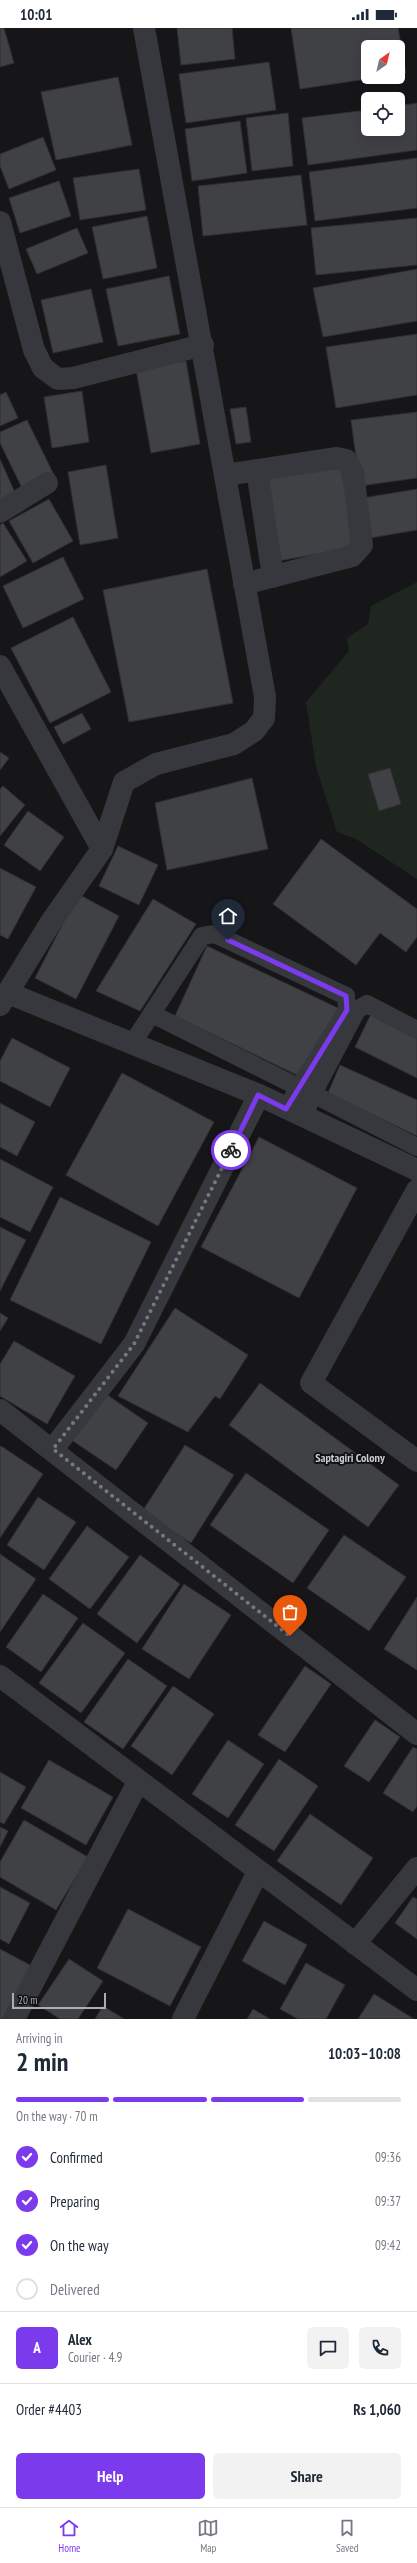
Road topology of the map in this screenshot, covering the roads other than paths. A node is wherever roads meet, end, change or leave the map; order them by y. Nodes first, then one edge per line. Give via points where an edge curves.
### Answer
1 (144, 28) edge
2 (0, 222) edge
3 (8, 281) edge
4 (203, 346) junction
5 (257, 470) junction
6 (225, 475) junction
7 (47, 483) dead end
8 (0, 512) edge
9 (273, 577) junction
10 (244, 584) junction
11 (0, 666) edge
12 (102, 849) junction
13 (4, 999) edge
14 (152, 1014) junction
15 (417, 1030) edge
16 (132, 1044) junction
17 (306, 1091) junction
18 (258, 1095) junction
19 (286, 1109) junction
20 (306, 1117) junction
21 (417, 1147) edge
22 (417, 1170) edge
23 (417, 1190) edge
24 (0, 1410) edge
25 (53, 1449) junction
26 (417, 1461) edge
27 (0, 1676) edge
28 (417, 1734) edge
29 (138, 1782) junction
30 (417, 1868) edge
31 (258, 1872) junction
32 (355, 1944) junction
33 (417, 1990) edge
34 (14, 2019) edge
35 (183, 2019) edge

1 - 4 street
2 - 3 street
3 - 4 street via 43,368 58,379 73,378
4 - 6 street
5 - 6 street
5 - 9 street
5 - 9 street via 336,458 346,460 353,472 362,546 352,556
6 - 10 street
7 - 8 street
9 - 10 street
10 - 12 street via 264,697 264,718 254,731 234,744 156,764 124,782
11 - 12 street
12 - 13 street
13 - 16 street
14 - 16 lane
14 - 17 lane
14 - 17 lane via 202,936 215,934 346,996 347,1010
15 - 17 lane via 367,1004 357,1010
16 - 18 street
17 - 19 lane
17 - 20 lane
17 - 21 lane
18 - 19 street
18 - 25 street via 134,1344
19 - 20 street
20 - 22 street
23 - 26 street via 311,1383
24 - 25 street
25 - 28 street
27 - 29 street
29 - 31 street
29 - 34 street
30 - 32 street
31 - 32 street
31 - 35 street
32 - 33 street

